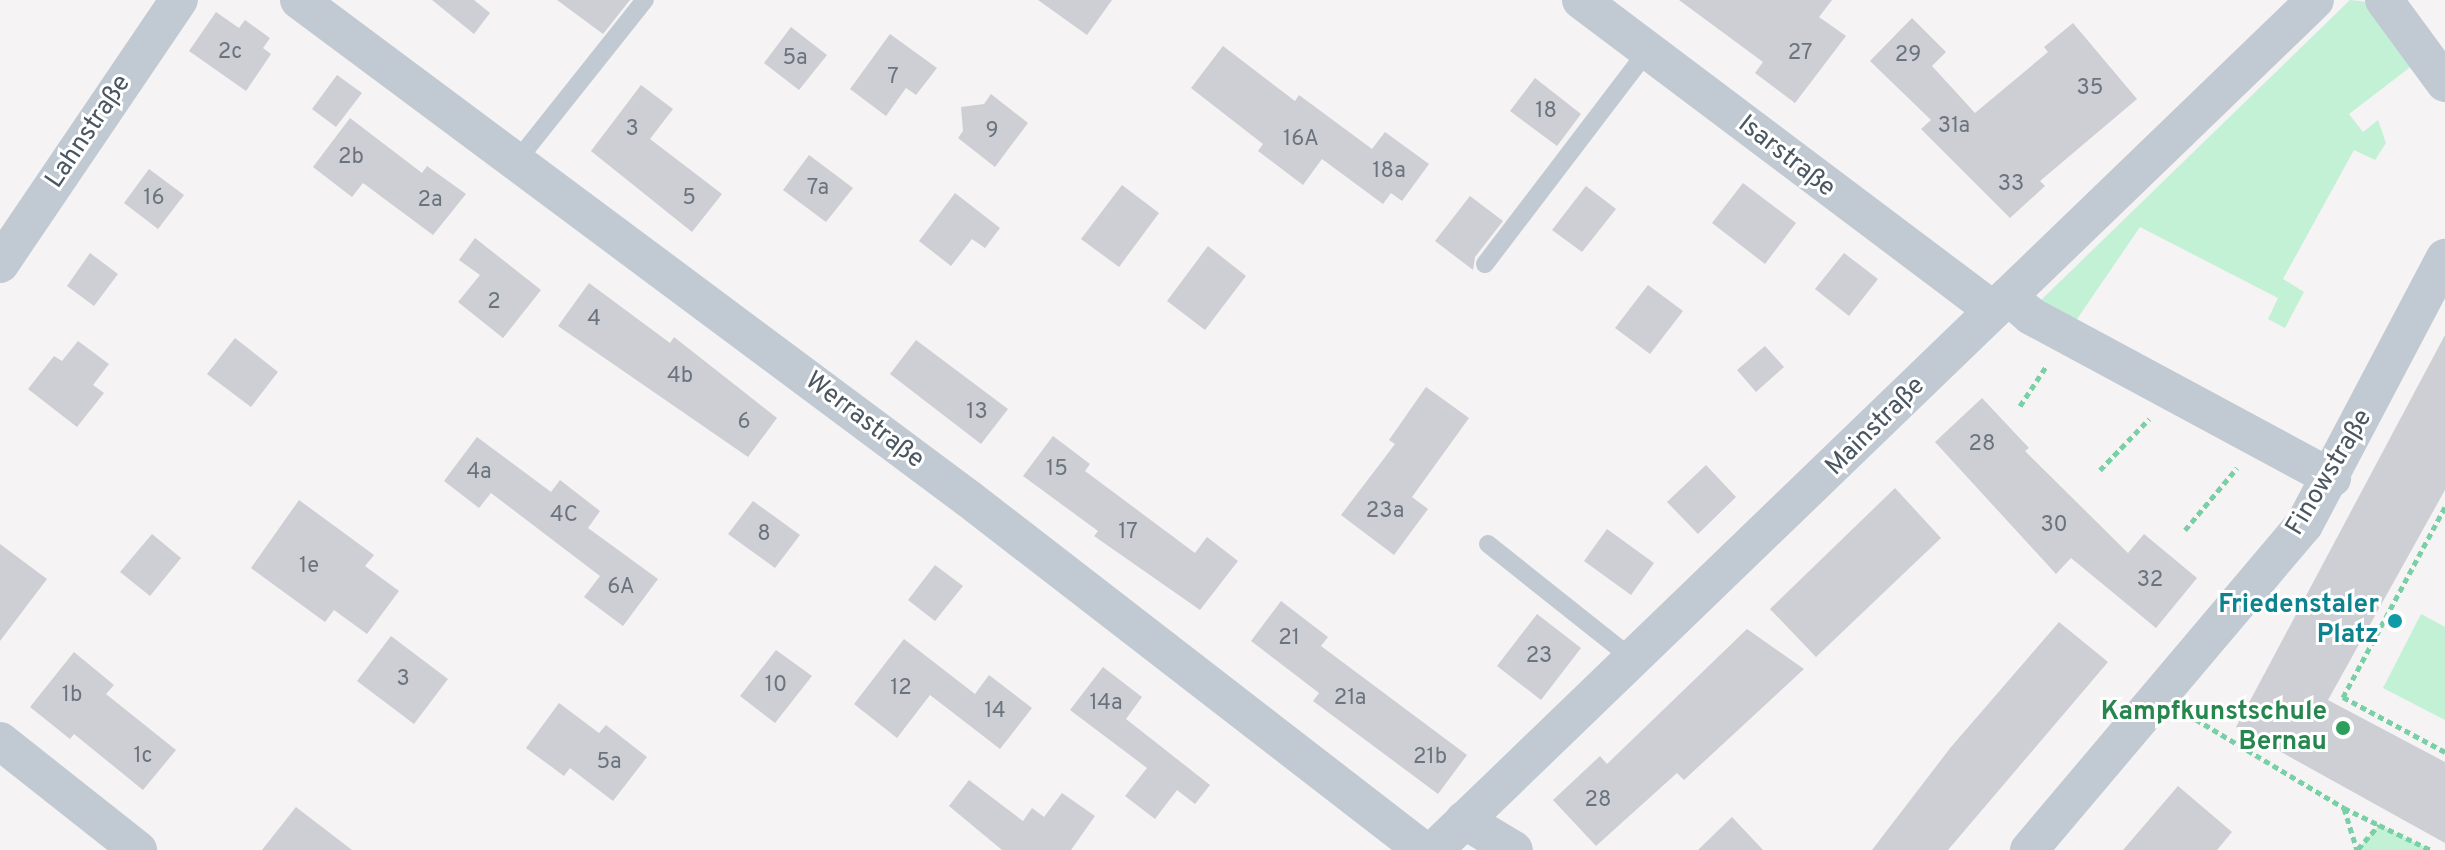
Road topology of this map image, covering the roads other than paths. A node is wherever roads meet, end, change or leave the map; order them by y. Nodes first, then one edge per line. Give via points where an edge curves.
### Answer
1 (179, 0) edge
2 (299, 0) edge
3 (645, 0) edge
4 (1581, 0) edge
5 (2315, 0) edge
6 (2384, 0) edge
7 (1648, 50) junction
8 (2445, 83) edge
9 (516, 162) junction
10 (2445, 258) edge
11 (0, 264) edge
12 (1485, 264) dead end
13 (2000, 303) junction
14 (2332, 478) junction
15 (1488, 544) dead end
16 (1635, 661) junction
17 (0, 741) edge
18 (1464, 820) junction
19 (138, 850) edge
20 (1423, 850) edge
21 (1434, 850) edge
22 (1514, 850) edge
23 (2029, 850) edge

1 - 11 street, Lahnstraße
2 - 9 street, Werrastraße
3 - 9 lane
4 - 7 street, Isarstraße
5 - 13 street, Mainstraße
6 - 8 street
7 - 12 lane
7 - 13 street, Isarstraße
9 - 20 street, Werrastraße via 969,499
10 - 14 street, Finowstraße
13 - 14 street, Isarstraße
13 - 16 street, Mainstraße
14 - 23 street, Finowstraße via 2304,525
15 - 16 lane
16 - 18 street, Mainstraße
17 - 19 street
18 - 21 street, Mainstraße
18 - 22 street

